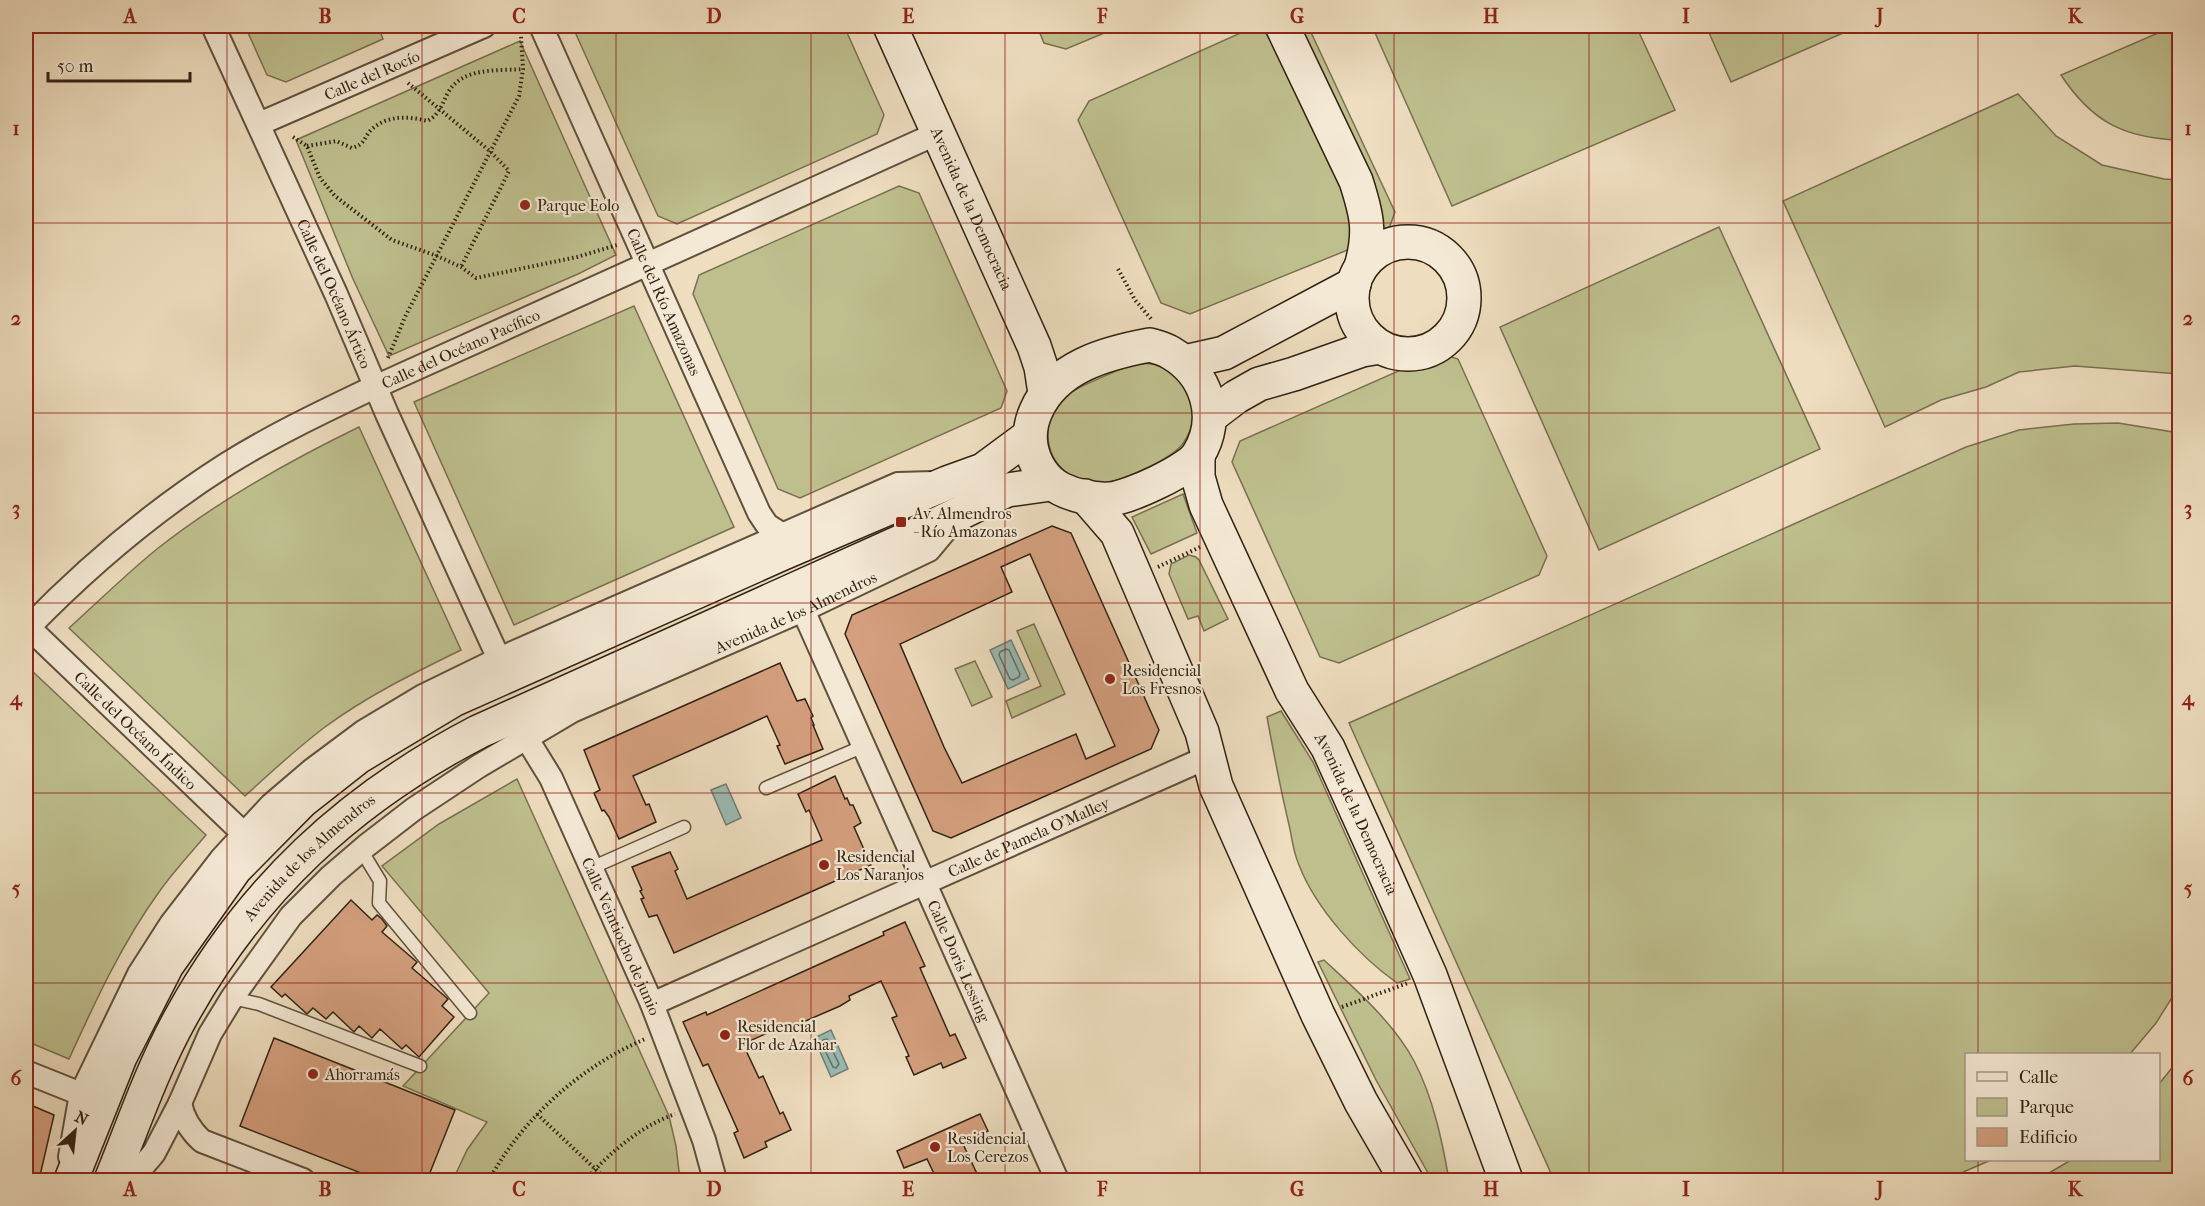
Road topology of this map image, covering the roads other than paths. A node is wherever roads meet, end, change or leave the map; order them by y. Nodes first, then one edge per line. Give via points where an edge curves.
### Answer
1 (213, 26) edge
2 (484, 26) edge
3 (541, 26) edge
4 (890, 26) edge
5 (1282, 26) edge
6 (259, 124) junction
7 (938, 134) junction
8 (1356, 181) junction
9 (1427, 245) junction
10 (649, 264) junction
11 (1357, 276) junction
12 (1380, 347) junction
13 (1184, 362) junction
14 (375, 387) junction
15 (1045, 393) junction
16 (1211, 416) junction
17 (1029, 436) junction
18 (1198, 456) junction
19 (947, 483) junction
20 (1051, 484) junction
21 (1085, 496) junction
22 (959, 514) junction
23 (783, 535) junction
24 (803, 609) junction
25 (598, 615) junction
26 (634, 619) junction
27 (26, 628) edge
28 (499, 659) junction
29 (637, 661) junction
30 (619, 690) junction
31 (411, 715) junction
32 (527, 739) junction
33 (864, 746) junction
34 (1208, 755) junction
35 (316, 779) junction
36 (766, 788) dead end
37 (684, 827) dead end
38 (244, 834) junction
39 (366, 846) junction
40 (591, 868) junction
41 (925, 883) junction
42 (232, 998) junction
43 (652, 1004) junction
44 (470, 1013) dead end
45 (420, 1066) dead end
46 (26, 1072) edge
47 (81, 1094) junction
48 (180, 1103) junction
49 (704, 1140) junction
50 (202, 1141) junction
51 (154, 1153) junction
52 (69, 1180) edge
53 (111, 1180) edge
54 (131, 1180) edge
55 (303, 1180) edge
56 (696, 1180) edge
57 (715, 1180) edge
58 (1057, 1180) edge
59 (1406, 1180) edge
60 (1506, 1180) edge

1 - 6 street, Calle del Océano Ártico
2 - 6 street, Calle del Rocío
3 - 10 street, Calle del Río Amazonas
4 - 7 street, Avenida de la Democracia
5 - 8 street
6 - 14 street, Calle del Océano Ártico
7 - 10 street, Calle del Océano Pacífico
7 - 15 street, Avenida de la Democracia via 1034,346
8 - 9 street via 1388,219
8 - 11 street via 1368,229
9 - 11 street via 1389,245 1373,254
9 - 12 street via 1444,254 1464,286 1465,305 1459,323 1448,339 1416,353
10 - 14 street, Calle del Océano Pacífico
10 - 23 street, Calle del Río Amazonas via 759,513 767,525
11 - 12 street via 1352,302 1356,320
11 - 13 street via 1224,353
12 - 16 street via 1259,384
13 - 15 street via 1150,345 1120,351 1072,370
13 - 16 street via 1205,389
14 - 27 street, Calle del Océano Pacífico via 276,436 184,492 116,545
14 - 28 street, Calle del Océano Ártico
15 - 17 street
16 - 18 street
17 - 19 street via 983,470
17 - 20 street via 1039,470
18 - 21 street via 1171,476 1140,489 1111,499
18 - 60 street, Avenida de la Democracia via 1203,496 1220,538 1292,692 1328,748 1430,975
19 - 23 street via 898,484
19 - 26 street
20 - 21 street
20 - 22 street, Avenida de los Almendros via 1007,490
21 - 34 street via 1117,533 1202,732
22 - 24 street, Avenida de los Almendros via 929,550
22 - 29 street, Avenida de los Almendros
23 - 25 street
24 - 30 street, Avenida de los Almendros
24 - 33 street, Calle Doris Lessing
25 - 26 street
25 - 28 street
26 - 31 street
27 - 38 street, Calle del Océano Índico
28 - 31 street
29 - 30 street
29 - 53 street, Avenida de los Almendros via 438,753 387,786 308,851 265,894 202,982 158,1064
30 - 32 street, Avenida de los Almendros via 572,711
31 - 35 street via 358,757
32 - 39 street, Avenida de los Almendros via 414,809
32 - 40 street, Calle Veintiocho de junio via 551,778
33 - 36 lane
33 - 41 street, Calle Doris Lessing
34 - 41 street, Calle de Pamela O'Malley
34 - 59 street via 1216,786 1318,1015 1361,1102
35 - 38 street via 272,805
35 - 52 street via 302,801 235,868 167,965 120,1057
37 - 40 lane
38 - 47 street via 171,924 139,974
39 - 42 street, Avenida de los Almendros via 291,916
39 - 44 lane via 366,858 380,881 379,903
40 - 43 street, Calle Veintiocho de junio
41 - 43 street, Calle de Pamela O'Malley
41 - 58 street, Calle Doris Lessing
42 - 45 lane via 260,1004
42 - 48 street, Avenida de los Almendros via 210,1034
43 - 49 street, Calle Veintiocho de junio
46 - 47 street
47 - 52 street via 70,1149
48 - 50 street via 182,1114
48 - 51 street, Avenida de los Almendros
49 - 56 street
49 - 57 street, Calle Veintiocho de junio
50 - 51 street via 170,1145
50 - 55 street
51 - 54 street, Avenida de los Almendros

